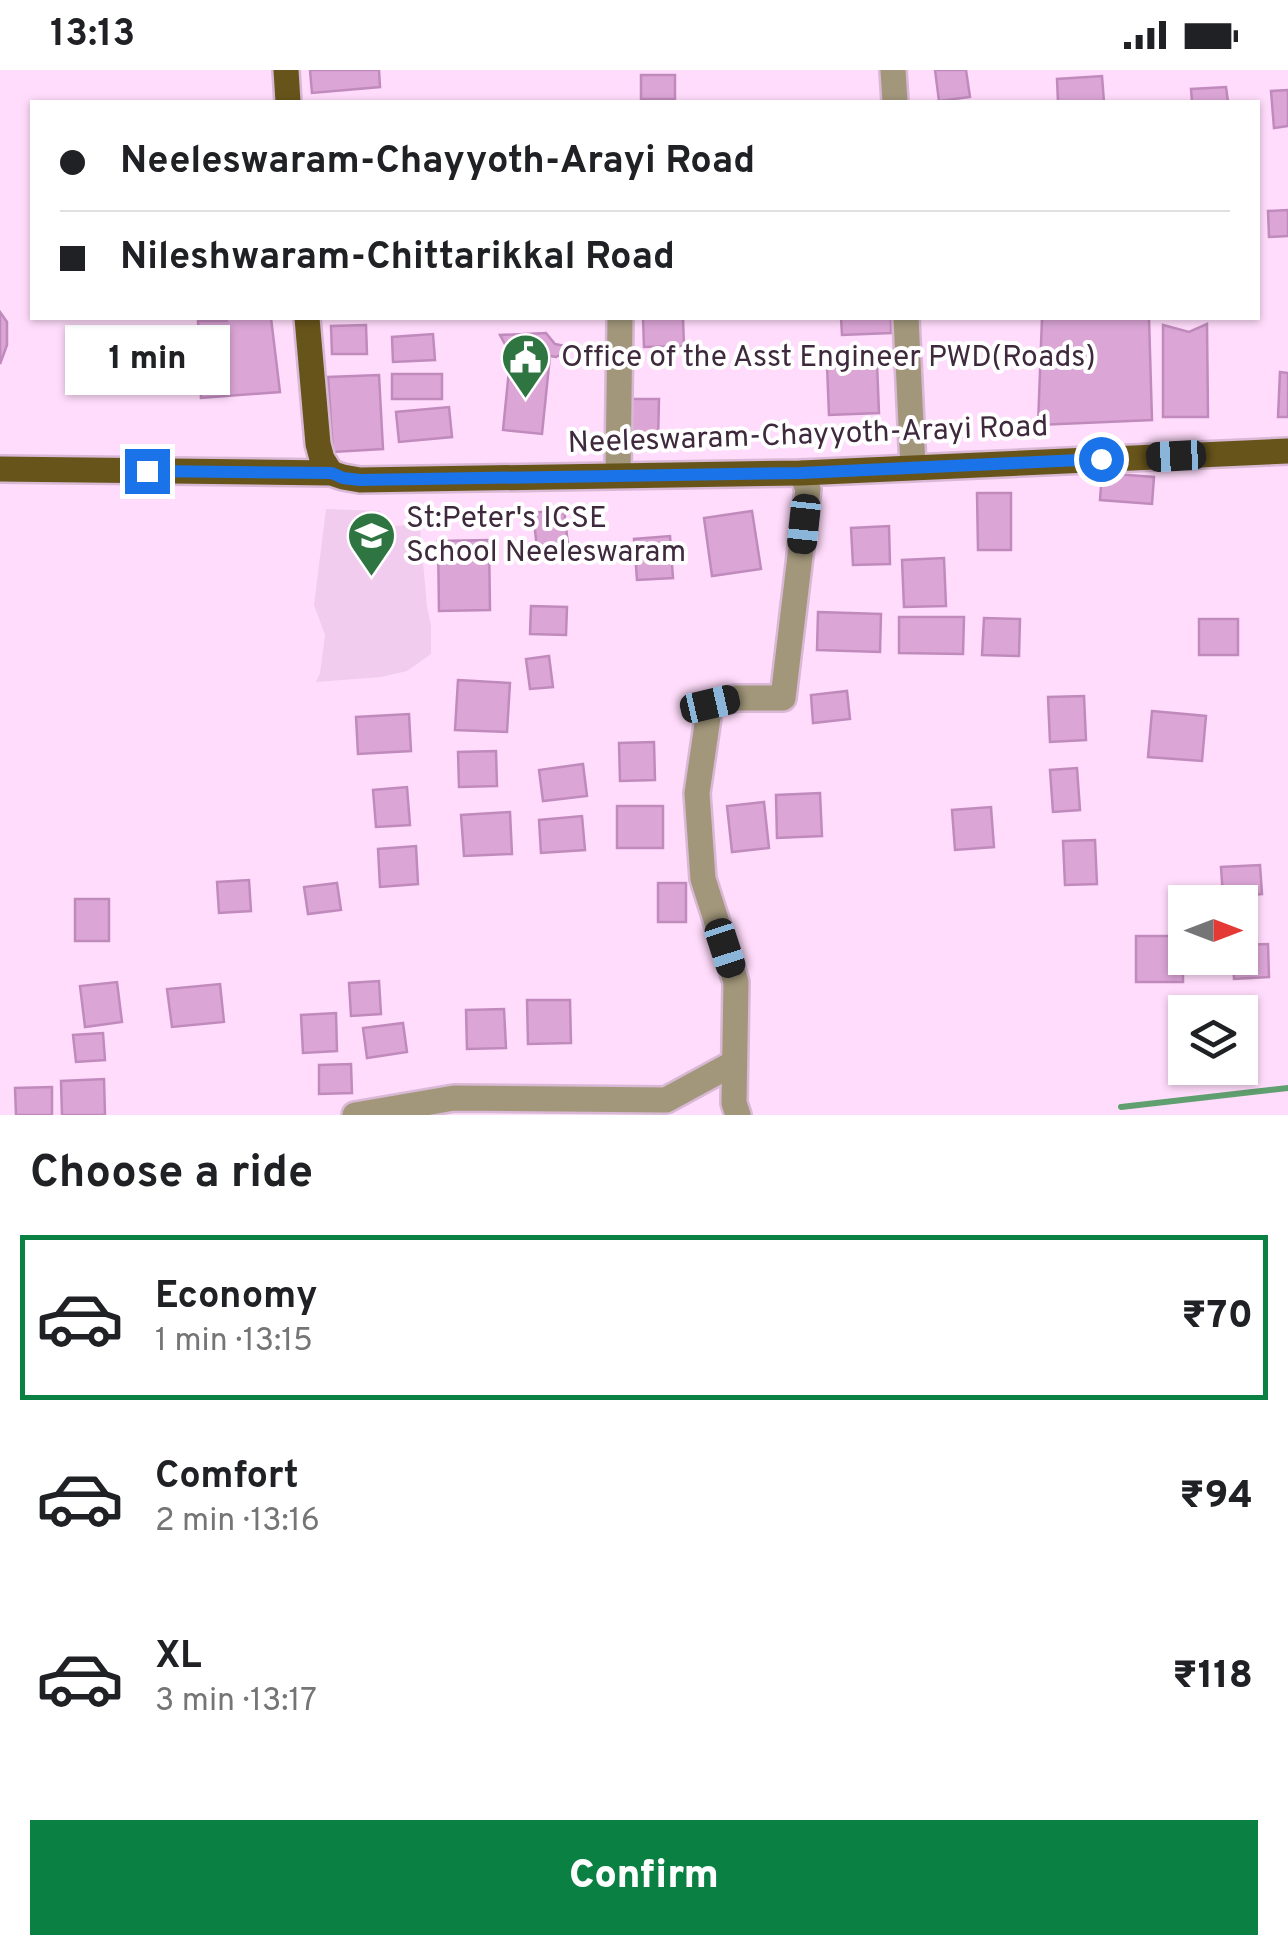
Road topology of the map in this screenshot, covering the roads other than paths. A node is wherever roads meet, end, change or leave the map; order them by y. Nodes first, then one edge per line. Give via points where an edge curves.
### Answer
1 (286, 70) edge
2 (893, 70) edge
3 (288, 100) edge
4 (895, 100) edge
5 (307, 320) edge
6 (620, 320) edge
7 (906, 320) edge
8 (1288, 451) edge
9 (913, 468) junction
10 (0, 470) edge
11 (332, 473) junction
12 (801, 473) junction
13 (618, 475) junction
14 (734, 1063) junction
15 (355, 1115) edge
16 (738, 1115) edge

1 - 3 main road
2 - 4 street
5 - 11 main road via 318,444
6 - 13 street
7 - 9 street
8 - 9 main road, Neeleswaram-Chayyoth-Arayi Road
9 - 12 main road, Neeleswaram-Chayyoth-Arayi Road
10 - 11 main road, Neeleswaram-Chayyoth-Arayi Road
11 - 13 main road, Neeleswaram-Chayyoth-Arayi Road via 360,480
12 - 13 main road, Neeleswaram-Chayyoth-Arayi Road
12 - 14 street via 808,489 783,698 710,704 697,794 703,879 736,982
14 - 15 street via 666,1100 454,1098
14 - 16 street

